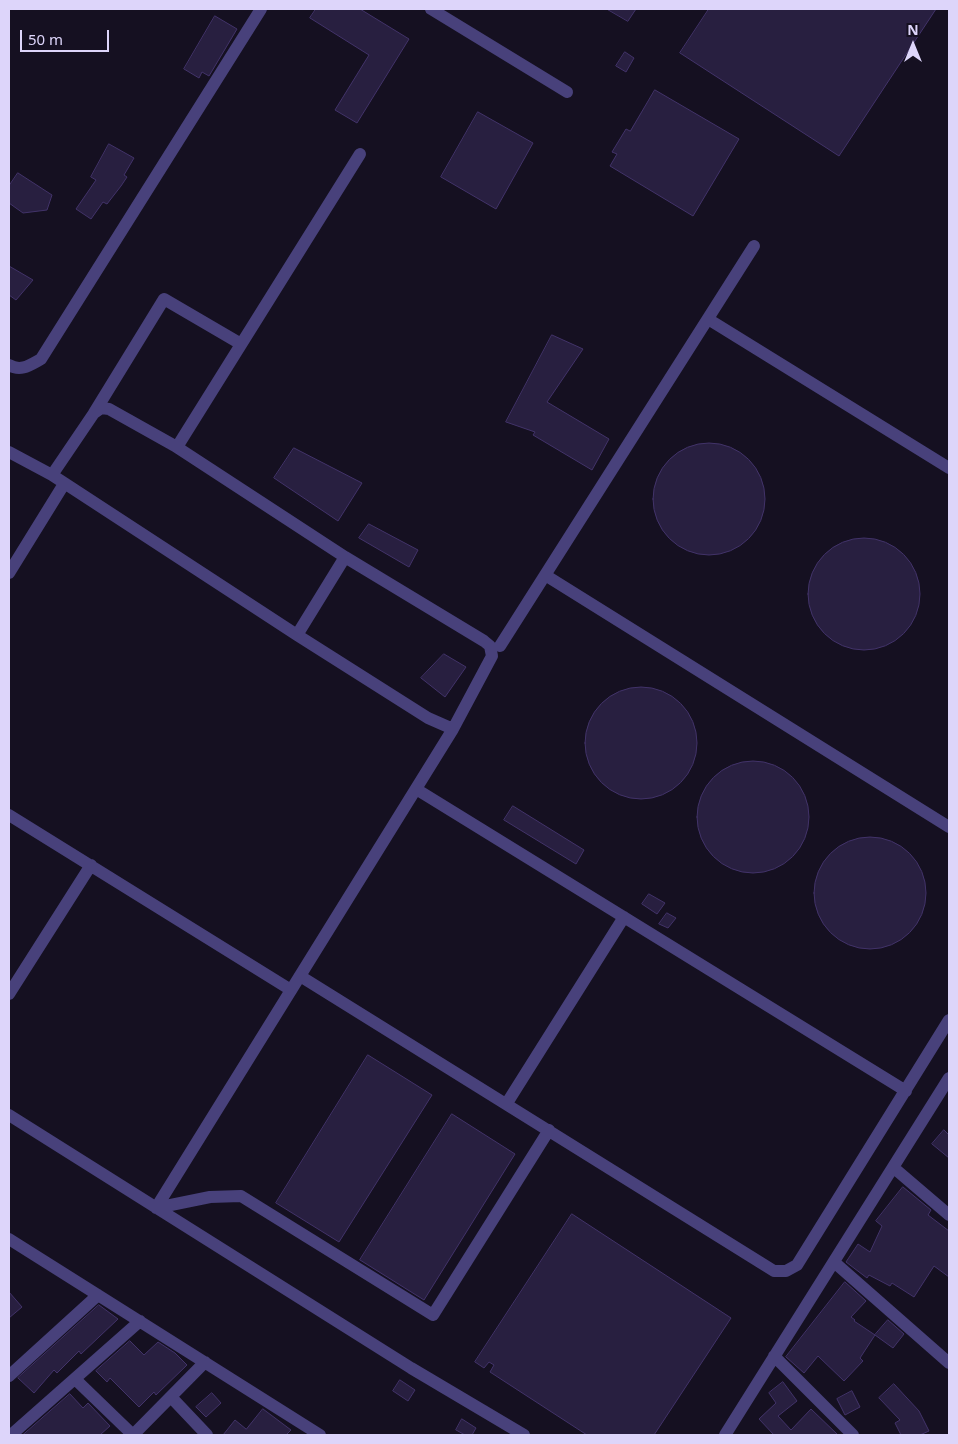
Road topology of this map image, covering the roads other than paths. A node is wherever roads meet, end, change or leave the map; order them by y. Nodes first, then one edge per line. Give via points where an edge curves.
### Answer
1 (262, 9) edge
2 (431, 9) edge
3 (567, 92) dead end
4 (360, 154) dead end
5 (754, 246) dead end
6 (708, 319) junction
7 (241, 344) junction
8 (9, 365) edge
9 (94, 412) junction
10 (177, 447) junction
11 (9, 452) edge
12 (949, 468) edge
13 (52, 475) junction
14 (64, 484) junction
15 (345, 557) junction
16 (9, 573) edge
17 (545, 575) junction
18 (297, 636) junction
19 (500, 646) dead end
20 (453, 729) junction
21 (416, 789) junction
22 (9, 815) edge
23 (949, 826) edge
24 (91, 866) junction
25 (624, 917) junction
26 (300, 976) junction
27 (291, 990) junction
28 (9, 994) edge
29 (949, 1020) edge
30 (949, 1078) edge
31 (906, 1091) junction
32 (507, 1103) junction
33 (9, 1116) edge
34 (549, 1130) junction
35 (894, 1168) junction
36 (156, 1208) junction
37 (949, 1215) edge
38 (9, 1239) edge
39 (834, 1262) junction
40 (98, 1295) junction
41 (140, 1321) junction
42 (774, 1356) junction
43 (205, 1362) junction
44 (949, 1363) edge
45 (9, 1376) edge
46 (75, 1379) junction
47 (171, 1397) junction
48 (11, 1435) edge
49 (133, 1435) edge
50 (207, 1435) edge
51 (320, 1435) edge
52 (524, 1435) edge
53 (725, 1435) edge
54 (853, 1435) edge

1 - 8 street via 41,359 28,367
2 - 3 street
4 - 7 street
5 - 6 street
6 - 12 street
6 - 17 street
7 - 9 street via 164,299
7 - 10 street
9 - 10 street via 100,408 109,409
9 - 13 street
10 - 15 street
11 - 13 street
13 - 14 street
14 - 16 street
14 - 18 street
15 - 18 street
15 - 20 street via 490,646 492,656
17 - 19 street
17 - 23 street
18 - 20 street via 428,718
20 - 21 street
21 - 25 street
21 - 26 street
22 - 24 street
24 - 27 street
24 - 28 street
25 - 31 street
25 - 32 street
26 - 27 street
26 - 32 street
27 - 36 street
29 - 31 street
30 - 35 street
31 - 34 street via 797,1265 786,1271 774,1271
32 - 34 street
33 - 36 street
34 - 36 street via 433,1315 241,1196
35 - 37 street
35 - 39 street
36 - 52 street
38 - 40 street
39 - 42 street
39 - 44 street
40 - 41 street
40 - 45 street
41 - 43 street
41 - 46 street
42 - 53 street
42 - 54 street
43 - 47 street
43 - 51 street
46 - 48 street
46 - 49 street
47 - 49 street
47 - 50 street

